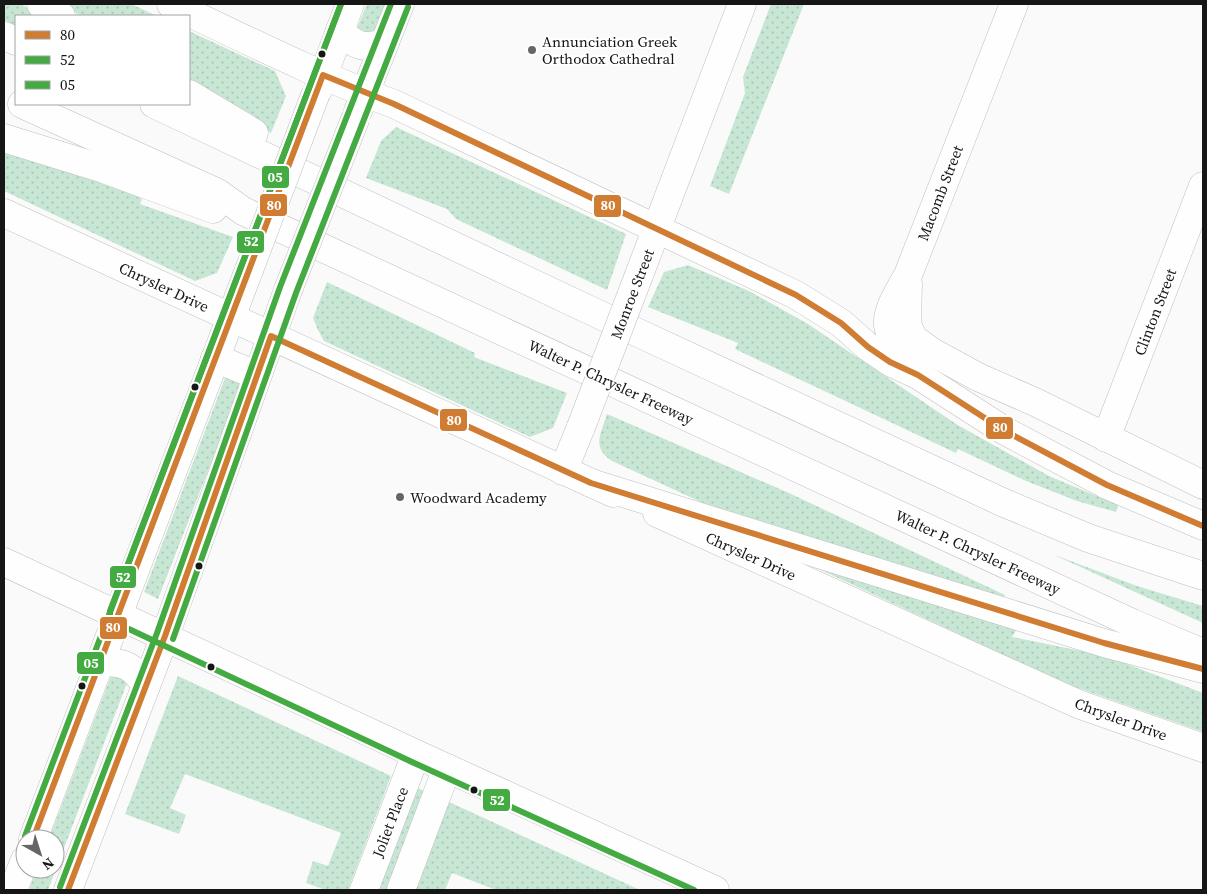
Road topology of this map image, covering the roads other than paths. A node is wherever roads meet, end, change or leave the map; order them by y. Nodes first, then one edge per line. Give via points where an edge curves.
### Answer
1 (40, 4) edge
2 (171, 4) edge
3 (350, 4) edge
4 (400, 4) edge
5 (742, 4) edge
6 (1014, 4) edge
7 (59, 15) edge
8 (340, 30) junction
9 (385, 43) junction
10 (320, 84) junction
11 (190, 95) edge
12 (24, 105) edge
13 (156, 105) edge
14 (360, 105) junction
15 (4, 138) edge
16 (1203, 186) edge
17 (242, 211) junction
18 (4, 213) edge
19 (656, 229) junction
20 (908, 276) junction
21 (231, 318) junction
22 (617, 323) junction
23 (271, 336) junction
24 (215, 358) junction
25 (256, 375) junction
26 (918, 375) junction
27 (1106, 438) junction
28 (563, 471) junction
29 (591, 483) junction
30 (1203, 485) edge
31 (1203, 526) edge
32 (4, 562) edge
33 (1203, 576) edge
34 (118, 614) junction
35 (165, 636) junction
36 (1203, 653) edge
37 (100, 662) junction
38 (1203, 669) edge
39 (146, 686) junction
40 (1203, 748) edge
41 (416, 754) junction
42 (447, 768) junction
43 (37, 829) edge
44 (68, 890) edge
45 (364, 890) edge
46 (401, 890) edge
47 (715, 890) edge

1 - 7 main road
2 - 10 main road
3 - 8 main road
4 - 9 main road
5 - 19 main road, Monroe Street
6 - 20 main road, Macomb Street
8 - 9 main road via 358,46
8 - 10 main road
9 - 14 main road
10 - 14 main road
10 - 21 main road, bridge
11 - 22 main road via 233,121
12 - 17 main road, Walter P. Chrysler Freeway via 218,194
13 - 22 main road
14 - 19 main road via 394,104
14 - 23 main road, bridge
15 - 17 main road via 104,169 208,209
16 - 27 main road, Clinton Street
17 - 36 main road, Walter P. Chrysler Freeway
18 - 21 main road, Chrysler Drive
19 - 26 main road via 796,295 841,323 890,362
19 - 28 main road, Monroe Street, bridge
20 - 26 main road, Macomb Street via 892,302 887,324 894,343
20 - 27 main road via 907,324 918,342 958,367
21 - 23 main road, Chrysler Drive
21 - 24 main road
22 - 33 main road via 1002,502 1088,538
23 - 25 main road
23 - 28 main road, Chrysler Drive
24 - 25 main road
24 - 34 main road
25 - 35 main road
26 - 31 main road via 998,426 1106,485
27 - 30 main road
28 - 29 main road, Chrysler Drive
29 - 38 main road via 1104,643
29 - 40 main road, Chrysler Drive via 1078,704
32 - 34 main road
34 - 35 main road
34 - 37 main road
35 - 39 main road
35 - 41 main road
37 - 39 main road via 127,664
37 - 43 main road
39 - 44 main road
41 - 42 main road
41 - 45 main road, Joliet Place
42 - 46 main road
42 - 47 main road

